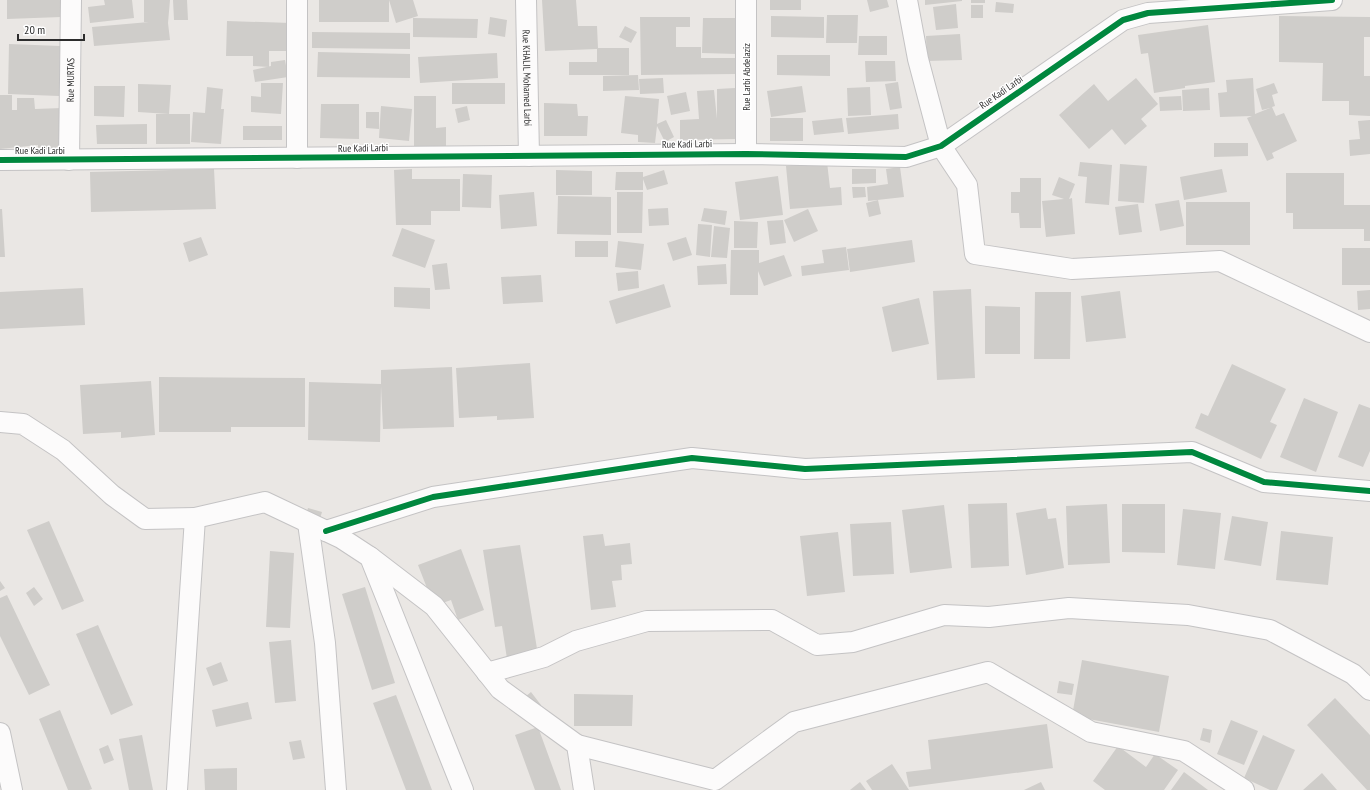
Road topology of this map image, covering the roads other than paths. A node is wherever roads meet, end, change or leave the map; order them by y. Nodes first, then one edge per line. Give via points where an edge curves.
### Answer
1 (71, 0) edge
2 (297, 0) edge
3 (526, 0) edge
4 (746, 0) edge
5 (907, 0) edge
6 (1332, 0) edge
7 (941, 146) junction
8 (746, 154) junction
9 (529, 156) junction
10 (297, 158) junction
11 (0, 160) edge
12 (69, 160) junction
13 (1370, 332) edge
14 (0, 422) edge
15 (1370, 490) edge
16 (195, 518) junction
17 (317, 527) junction
18 (370, 557) junction
19 (487, 673) junction
20 (1370, 690) edge
21 (0, 733) edge
22 (576, 746) junction
23 (715, 785) edge
24 (12, 790) edge
25 (177, 790) edge
26 (336, 790) edge
27 (463, 790) edge
28 (584, 790) edge
29 (1244, 790) edge

1 - 12 street, Rue MURTAS
2 - 10 street
3 - 9 street, Rue KHALIL Mohamed Larbi
4 - 8 street, Rue Larbi Abdelaziz
5 - 7 street via 918,59
6 - 7 street, Rue Kadi Larbi via 1148,13 1124,20
7 - 8 street, Rue Kadi Larbi via 906,157
7 - 13 street via 967,185 974,254 1072,269 1220,261
8 - 9 street, Rue Kadi Larbi
9 - 10 street, Rue Kadi Larbi
10 - 12 street, Rue Kadi Larbi
11 - 12 street, Rue Kadi Larbi
14 - 16 street via 22,424 63,450 112,495 145,519
15 - 17 street via 1264,482 1192,452 805,469 692,458 433,497
16 - 17 street via 265,502
16 - 25 street
17 - 18 street via 341,538
17 - 26 street
18 - 19 street via 434,606
18 - 27 street
19 - 20 street via 544,657 576,641 647,621 772,620 818,645 853,642 944,615 989,616 1069,608 1188,615 1270,630 1353,674
19 - 22 street via 500,688
21 - 24 street
22 - 23 street
22 - 28 street
23 - 29 street via 794,722 988,672 1092,732 1184,751

